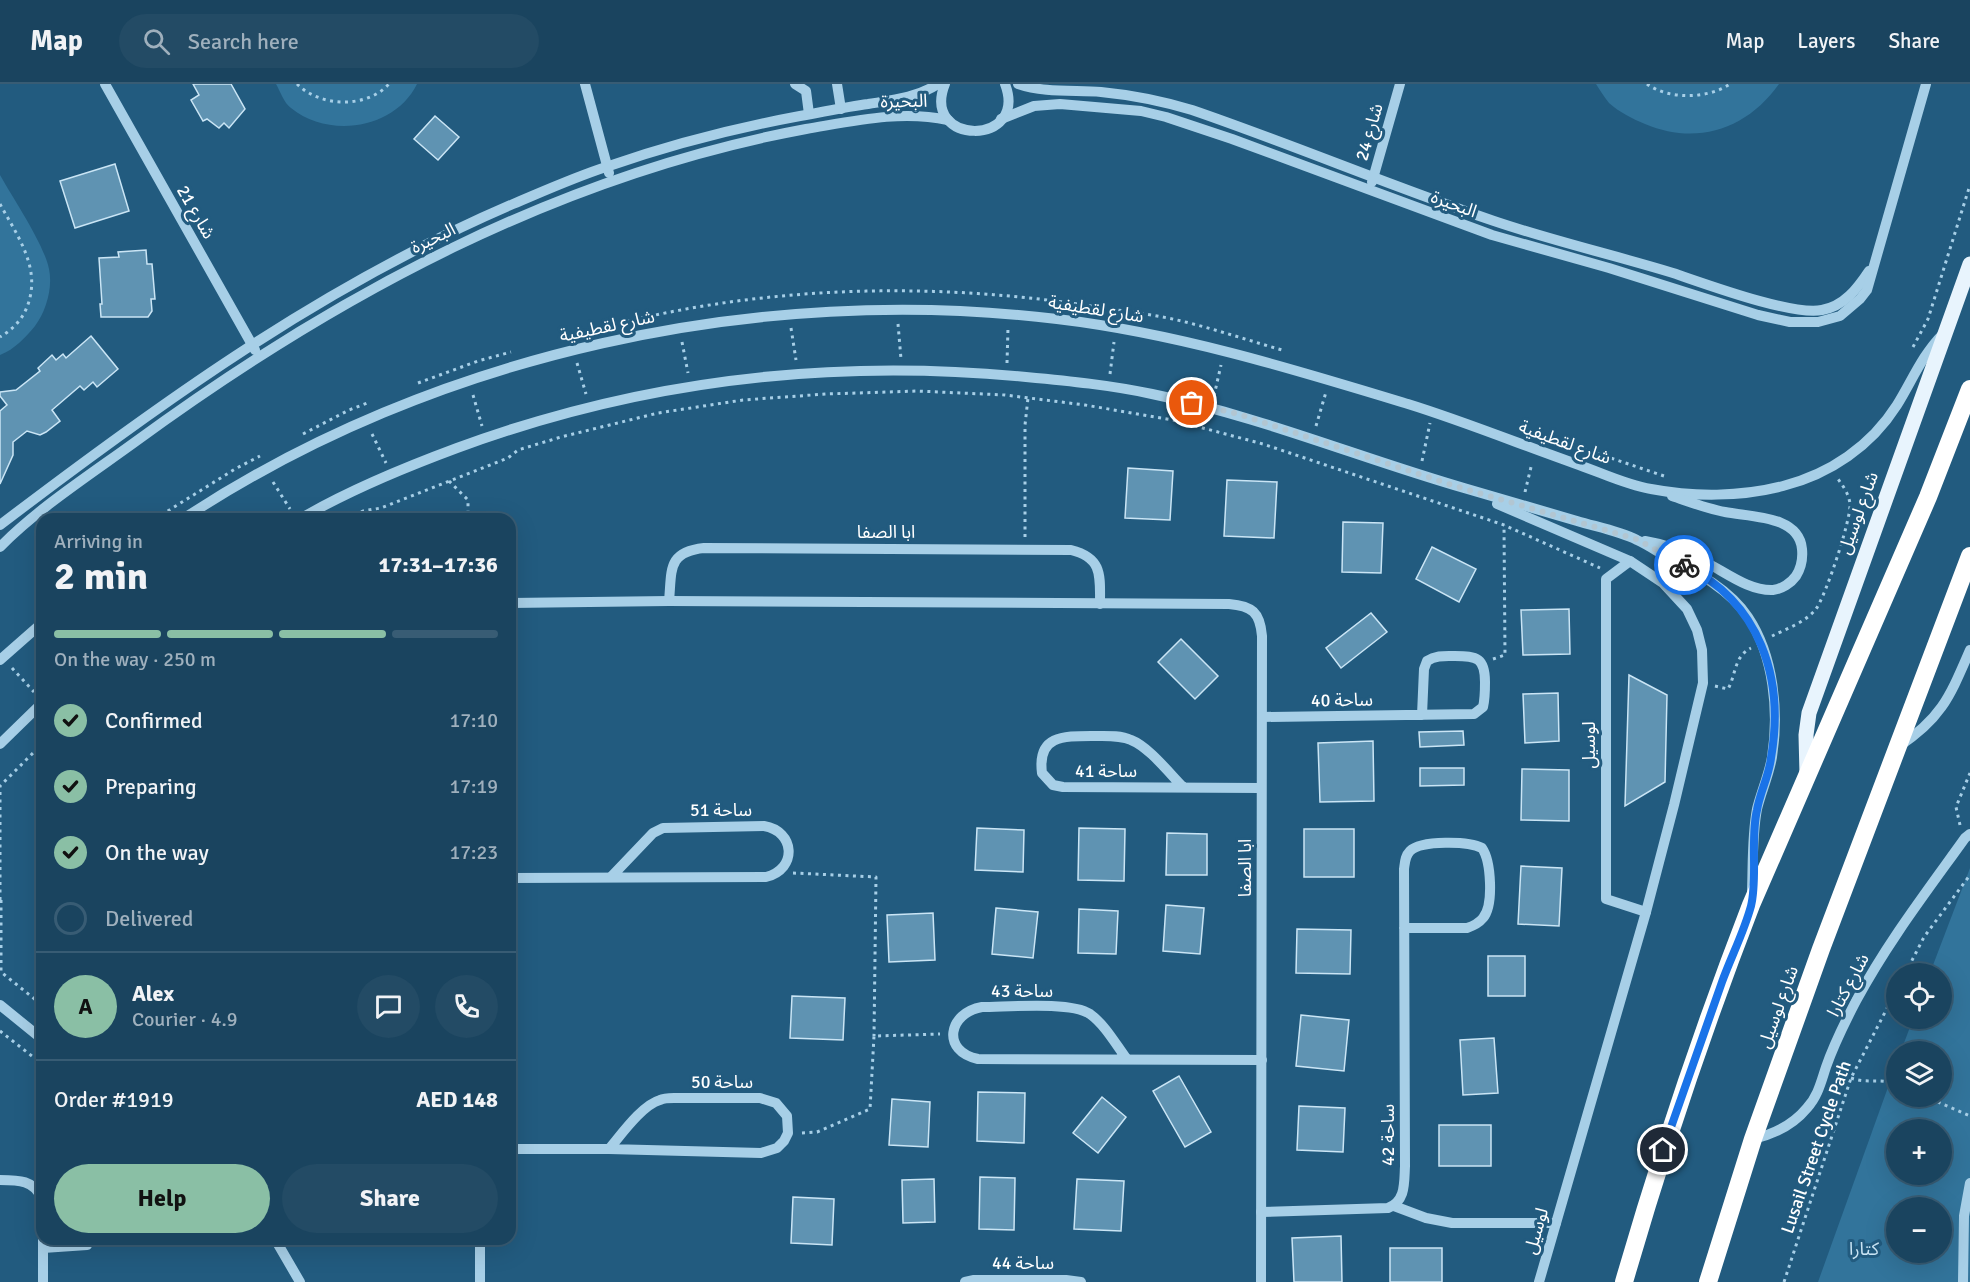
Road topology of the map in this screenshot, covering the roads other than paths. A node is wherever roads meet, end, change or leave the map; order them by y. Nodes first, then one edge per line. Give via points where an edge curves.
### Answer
1 (105, 84) edge
2 (585, 84) edge
3 (795, 84) edge
4 (837, 84) edge
5 (938, 84) edge
6 (945, 84) edge
7 (1005, 84) edge
8 (1018, 84) edge
9 (1400, 84) edge
10 (1926, 84) edge
11 (1159, 101) junction
12 (841, 109) junction
13 (807, 115) junction
14 (1157, 115) junction
15 (1001, 119) junction
16 (948, 120) junction
17 (806, 129) junction
18 (606, 167) junction
19 (1373, 176) junction
20 (611, 180) junction
21 (1370, 190) junction
22 (426, 244) junction
23 (432, 256) junction
24 (1970, 264) edge
25 (1873, 266) junction
26 (1948, 328) junction
27 (252, 344) junction
28 (259, 357) junction
29 (1970, 389) edge
30 (105, 447) junction
31 (115, 457) junction
32 (1455, 486) junction
33 (1647, 489) junction
34 (41, 513) edge
35 (193, 513) edge
36 (312, 513) edge
37 (36, 517) edge
38 (0, 525) edge
39 (1636, 539) junction
40 (0, 547) edge
41 (1970, 556) edge
42 (1630, 561) junction
43 (669, 601) junction
44 (516, 603) edge
45 (1100, 604) junction
46 (36, 628) edge
47 (1970, 650) edge
48 (1, 659) edge
49 (36, 709) edge
50 (1422, 715) junction
51 (1262, 717) junction
52 (0, 744) edge
53 (1895, 749) junction
54 (1807, 780) junction
55 (1183, 787) junction
56 (1261, 788) junction
57 (1969, 836) edge
58 (611, 877) junction
59 (516, 878) edge
60 (1751, 905) junction
61 (1646, 912) junction
62 (1404, 928) junction
63 (0, 1005) edge
64 (36, 1034) edge
65 (1126, 1058) junction
66 (1262, 1060) junction
67 (1753, 1139) junction
68 (516, 1149) edge
69 (609, 1149) junction
70 (0, 1180) edge
71 (1970, 1183) edge
72 (36, 1190) edge
73 (1394, 1206) junction
74 (1261, 1212) junction
75 (1556, 1223) junction
76 (43, 1245) edge
77 (278, 1245) edge
78 (480, 1245) edge
79 (43, 1282) edge
80 (300, 1282) edge
81 (480, 1282) edge
82 (965, 1282) edge
83 (1081, 1282) edge
84 (1261, 1282) edge
85 (1539, 1282) edge
86 (1624, 1282) edge
87 (1708, 1282) edge
88 (1963, 1282) edge

1 - 27 street, شارع 21
2 - 18 street
3 - 13 street via 806,91
4 - 12 street
5 - 12 street, البحيرة via 909,97
6 - 16 street via 942,106
7 - 15 street via 1008,106
8 - 11 street, البحيرة
9 - 19 street, شارع 24
10 - 25 street, البحيرة
11 - 14 street
11 - 19 street, البحيرة
12 - 13 street, البحيرة
13 - 17 street
13 - 18 street, البحيرة via 692,141
14 - 15 street, البحيرة via 1060,104 1034,106
14 - 21 street, البحيرة
15 - 16 street, البحيرة via 990,129 975,132 960,129
16 - 17 street, البحيرة via 892,116
17 - 20 street, البحيرة
18 - 20 street
18 - 22 street, البحيرة
19 - 21 street, شارع 24
19 - 25 street, البحيرة via 1497,222 1803,310 1822,310 1838,304 1852,294
20 - 23 street, البحيرة
21 - 25 street, البحيرة via 1492,236 1790,322 1818,322 1839,316 1867,290
22 - 23 street
22 - 27 street, البحيرة
23 - 28 street, البحيرة
24 - 26 main road, شارع لوسيل
26 - 33 street, شارع لقطيفية via 1929,350 1879,429 1846,459 1808,478 1757,491 1690,494
26 - 54 main road, شارع لوسيل via 1809,713
27 - 28 street, شارع 21
27 - 30 street, البحيرة
28 - 31 street, البحيرة
29 - 54 highway, شارع لوسيل
30 - 31 street
30 - 38 street, البحيرة
31 - 34 street, البحيرة
32 - 36 street via 1212,408 1108,385 902,369 799,373 690,385 590,406 486,437 391,475
32 - 39 street
32 - 42 street, لوسيل
33 - 35 street, شارع لقطيفية via 1432,413 1225,351 1116,328 1008,314 897,310 788,315 680,328 574,350 403,405 330,437
33 - 39 street via 1724,512 1775,520 1795,532 1801,544 1800,567 1786,585 1775,590 1763,589 1698,558
37 - 40 street, البحيرة
39 - 60 street via 1715,584 1738,604 1763,652 1773,688 1774,732 1770,765 1756,812
41 - 53 highway, شارع لوسيل
42 - 61 street, لوسيل via 1663,584 1687,609 1702,650 1703,683
42 - 61 street, لوسيل via 1606,579 1606,899
43 - 44 street, ابا الصفا
43 - 45 street, ابا الصفا
43 - 45 street, ابا الصفا via 675,561 689,549 1071,550 1085,553 1094,561 1100,575
45 - 51 street, ابا الصفا via 1229,604 1251,609 1261,623
46 - 48 street
47 - 53 street via 1948,700 1916,736
49 - 52 street
50 - 50 street, ساحة 40 via 1427,661 1441,656 1477,658 1485,670 1485,695 1480,711
50 - 51 street, ساحة 40
51 - 56 street, ابا الصفا
53 - 67 highway, شارع لوسيل
54 - 60 highway, شارع لوسيل
55 - 55 street, ساحة 41 via 1130,739 1062,737 1047,745 1041,754 1042,773 1053,785
55 - 56 street, ساحة 41
56 - 66 street, ابا الصفا
57 - 67 street, شارع كتارا via 1873,971 1808,1107 1788,1125
58 - 58 street, ساحة 51 via 653,833 673,827 771,827 784,836 788,845 789,858 778,873 766,876
58 - 59 street
60 - 86 highway, شارع لوسيل via 1663,1150
61 - 75 street, لوسيل
62 - 62 street, ساحة 42 via 1467,928 1484,918 1489,900 1489,862 1482,848 1426,844 1411,850 1404,869
62 - 73 street, ساحة 42 via 1404,1187
63 - 64 street
65 - 65 street, ساحة 43 via 1091,1015 1068,1007 971,1009 961,1015 953,1034 961,1052 978,1059
65 - 66 street
66 - 74 street, ابا الصفا
67 - 87 highway, شارع لوسيل
68 - 69 street
69 - 69 street, ساحة 50 via 652,1103 660,1100 768,1099 783,1108 787,1116 784,1142 761,1153
70 - 72 street via 22,1181
71 - 88 street via 1964,1216
73 - 74 street
73 - 75 street via 1452,1223
74 - 84 street, ابا الصفا
75 - 85 street, لوسيل
76 - 79 street
77 - 80 street
78 - 81 street
82 - 83 street, ساحة 44

